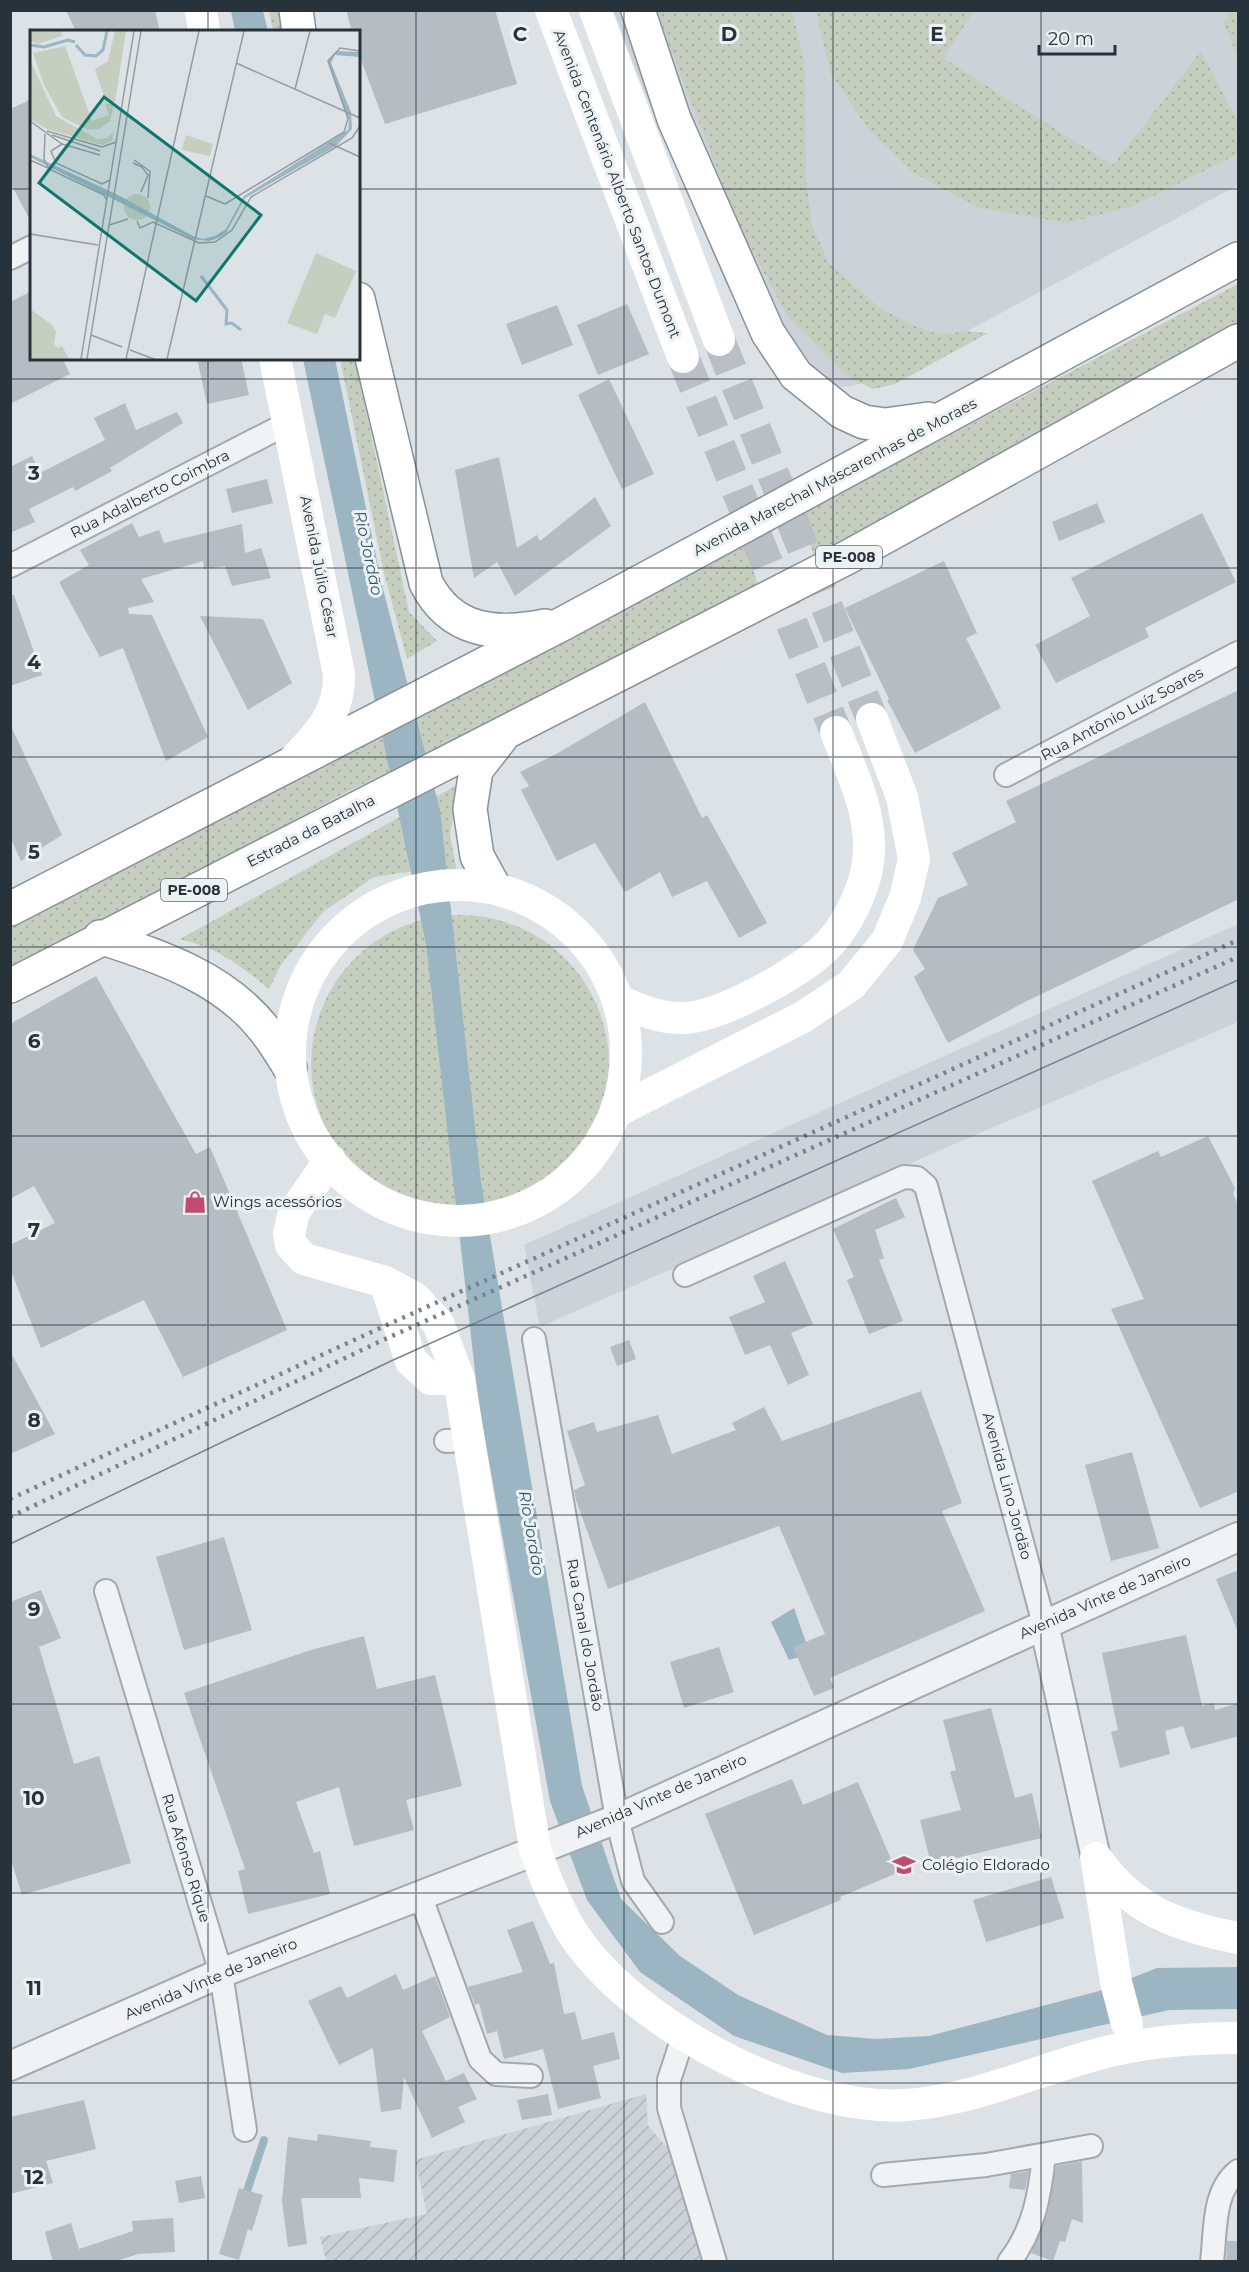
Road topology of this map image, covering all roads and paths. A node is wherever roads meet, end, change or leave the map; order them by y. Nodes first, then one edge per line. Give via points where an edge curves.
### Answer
1 (201, 10) edge
2 (296, 10) edge
3 (551, 10) edge
4 (595, 10) edge
5 (638, 10) edge
6 (204, 30) edge
7 (299, 30) edge
8 (30, 248) edge
9 (10, 258) edge
10 (1239, 259) edge
11 (360, 306) edge
12 (719, 340) tunnel mouth
13 (1239, 341) edge
14 (683, 357) tunnel mouth
15 (275, 360) edge
16 (951, 415) junction
17 (290, 422) junction
18 (10, 567) edge
19 (564, 623) junction
20 (1239, 653) edge
21 (872, 719) tunnel mouth
22 (508, 731) junction
23 (836, 732) tunnel mouth
24 (292, 763) junction
25 (1006, 776) dead end
26 (494, 887) junction
27 (10, 909) edge
28 (100, 938) junction
29 (10, 986) edge
30 (619, 1001) junction
31 (290, 1068) junction
32 (617, 1111) junction
33 (330, 1160) junction
34 (685, 1275) dead end
35 (534, 1339) dead end
36 (1239, 1536) edge
37 (106, 1591) dead end
38 (1044, 1624) junction
39 (612, 1821) junction
40 (538, 1848) junction
41 (1096, 1858) junction
42 (420, 1895) junction
43 (662, 1922) dead end
44 (1234, 1935) edge
45 (221, 1973) junction
46 (684, 2034) junction
47 (1131, 2035) junction
48 (1239, 2038) edge
49 (10, 2066) edge
50 (531, 2076) dead end
51 (245, 2130) dead end
52 (1091, 2145) dead end
53 (1044, 2155) junction
54 (1239, 2171) edge
55 (883, 2175) dead end
56 (715, 2262) edge
57 (1009, 2262) edge
58 (1212, 2262) edge

1 - 6 main road
2 - 7 highway
3 - 14 main road, Avenida Centenário Alberto Santos Dumont
4 - 12 main road
5 - 16 highway via 674,119 768,333 796,375 842,412 864,422 885,425
8 - 9 street
10 - 16 highway, Avenida Marechal Mascarenhas de Moraes
11 - 19 highway via 426,583 435,601 450,615 492,631 521,631
13 - 22 highway, PE-008 via 920,519
15 - 17 main road, Avenida Júlio César
16 - 19 highway, Avenida Marechal Mascarenhas de Moraes
17 - 18 street, Rua Adalberto Coimbra
17 - 24 main road, Avenida Júlio César via 340,691 323,730
19 - 24 highway, Avenida Marechal Mascarenhas de Moraes
20 - 25 street, Rua Antônio Luíz Soares
21 - 32 main road via 902,797 914,859 905,898 887,941 858,978 833,999
22 - 26 highway via 476,770 471,800 477,856
22 - 28 highway, Estrada da Batalha / PE-008
23 - 30 main road via 862,797 869,837 865,876 848,918 826,947 732,1006 681,1019 650,1014
24 - 27 highway
26 - 30 main road via 536,903 571,928 600,962
26 - 31 main road via 460,883 408,891 366,910 332,940 306,978 292,1022
28 - 29 highway, Estrada da Batalha / PE-008
28 - 31 highway via 172,961 231,996 264,1028
30 - 32 main road via 626,1038 626,1075
31 - 33 main road via 304,1121
32 - 33 main road via 602,1142 558,1190 529,1207 497,1217 445,1221 414,1215 385,1205 358,1188
33 - 40 main road via 294,1212 289,1233 291,1245 304,1259 385,1282 415,1298 438,1323 459,1379 457,1441
34 - 38 street, Avenida Lino Jordão via 904,1177 916,1178 926,1186
35 - 39 street, Rua Canal do Jordão
36 - 38 street, Avenida Vinte de Janeiro
37 - 45 street, Rua Afonso Rique
38 - 39 street, Avenida Vinte de Janeiro
38 - 41 street, Avenida Lino Jordão
39 - 40 street, Avenida Vinte de Janeiro
39 - 43 street, Rua Canal do Jordão via 633,1881
40 - 42 street, Avenida Vinte de Janeiro
40 - 46 main road via 551,1893 573,1933 636,2002
41 - 44 main road via 1115,1884 1139,1904 1174,1922
41 - 47 main road, Avenida Lino Jordão via 1116,1982
42 - 45 street, Avenida Vinte de Janeiro
42 - 50 street via 480,2059 496,2074
45 - 49 street, Avenida Vinte de Janeiro
45 - 51 street, Rua Afonso Rique
46 - 47 main road via 757,2074 812,2093 906,2105 1022,2080 1095,2054
46 - 56 street via 669,2080 669,2108
47 - 48 main road
52 - 53 street
53 - 55 street
53 - 57 street via 1035,2209 1027,2233
54 - 58 street via 1226,2181 1220,2195

